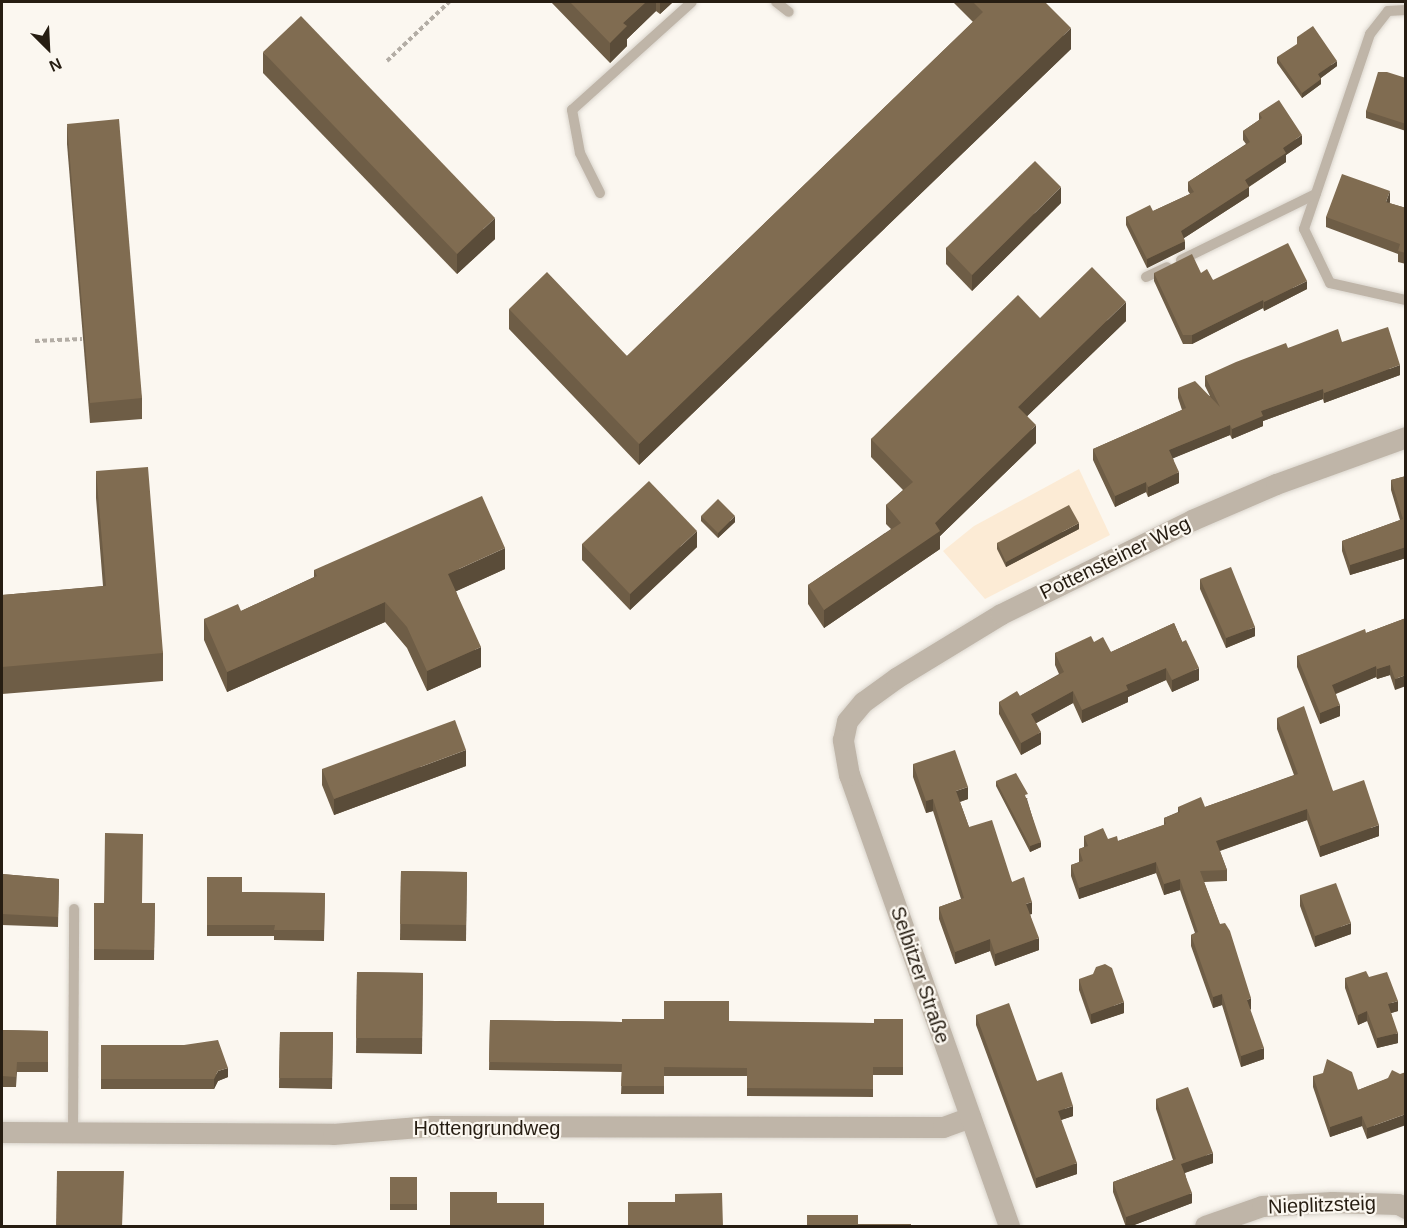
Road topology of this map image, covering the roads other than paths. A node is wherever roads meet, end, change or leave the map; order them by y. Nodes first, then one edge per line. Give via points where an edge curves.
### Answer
1 (692, 2) edge
2 (776, 2) edge
3 (1406, 10) edge
4 (789, 12) dead end
5 (600, 193) dead end
6 (1316, 194) junction
7 (1146, 277) dead end
8 (1406, 300) edge
9 (1406, 437) edge
10 (847, 721) joint
11 (75, 909) dead end
12 (970, 1118) junction
13 (2, 1132) edge
14 (73, 1132) junction
15 (1406, 1208) edge
16 (1009, 1227) edge
17 (1205, 1227) edge

1 - 5 lane via 572,110 580,153
2 - 4 lane
3 - 6 lane via 1388,11 1370,34
6 - 7 lane
6 - 8 lane via 1304,229 1330,283
9 - 10 street, Pottensteiner Weg via 1276,484 1192,520 1032,599 896,678 863,702
10 - 12 street, Selbitzer Straße via 843,740 849,775
11 - 14 lane
12 - 14 street, Hottengrundweg via 943,1127 431,1126 333,1134
12 - 16 street, Selbitzer Straße
13 - 14 street, Hottengrundweg
15 - 17 street, Nieplitzsteig via 1398,1204 1332,1202 1262,1206

